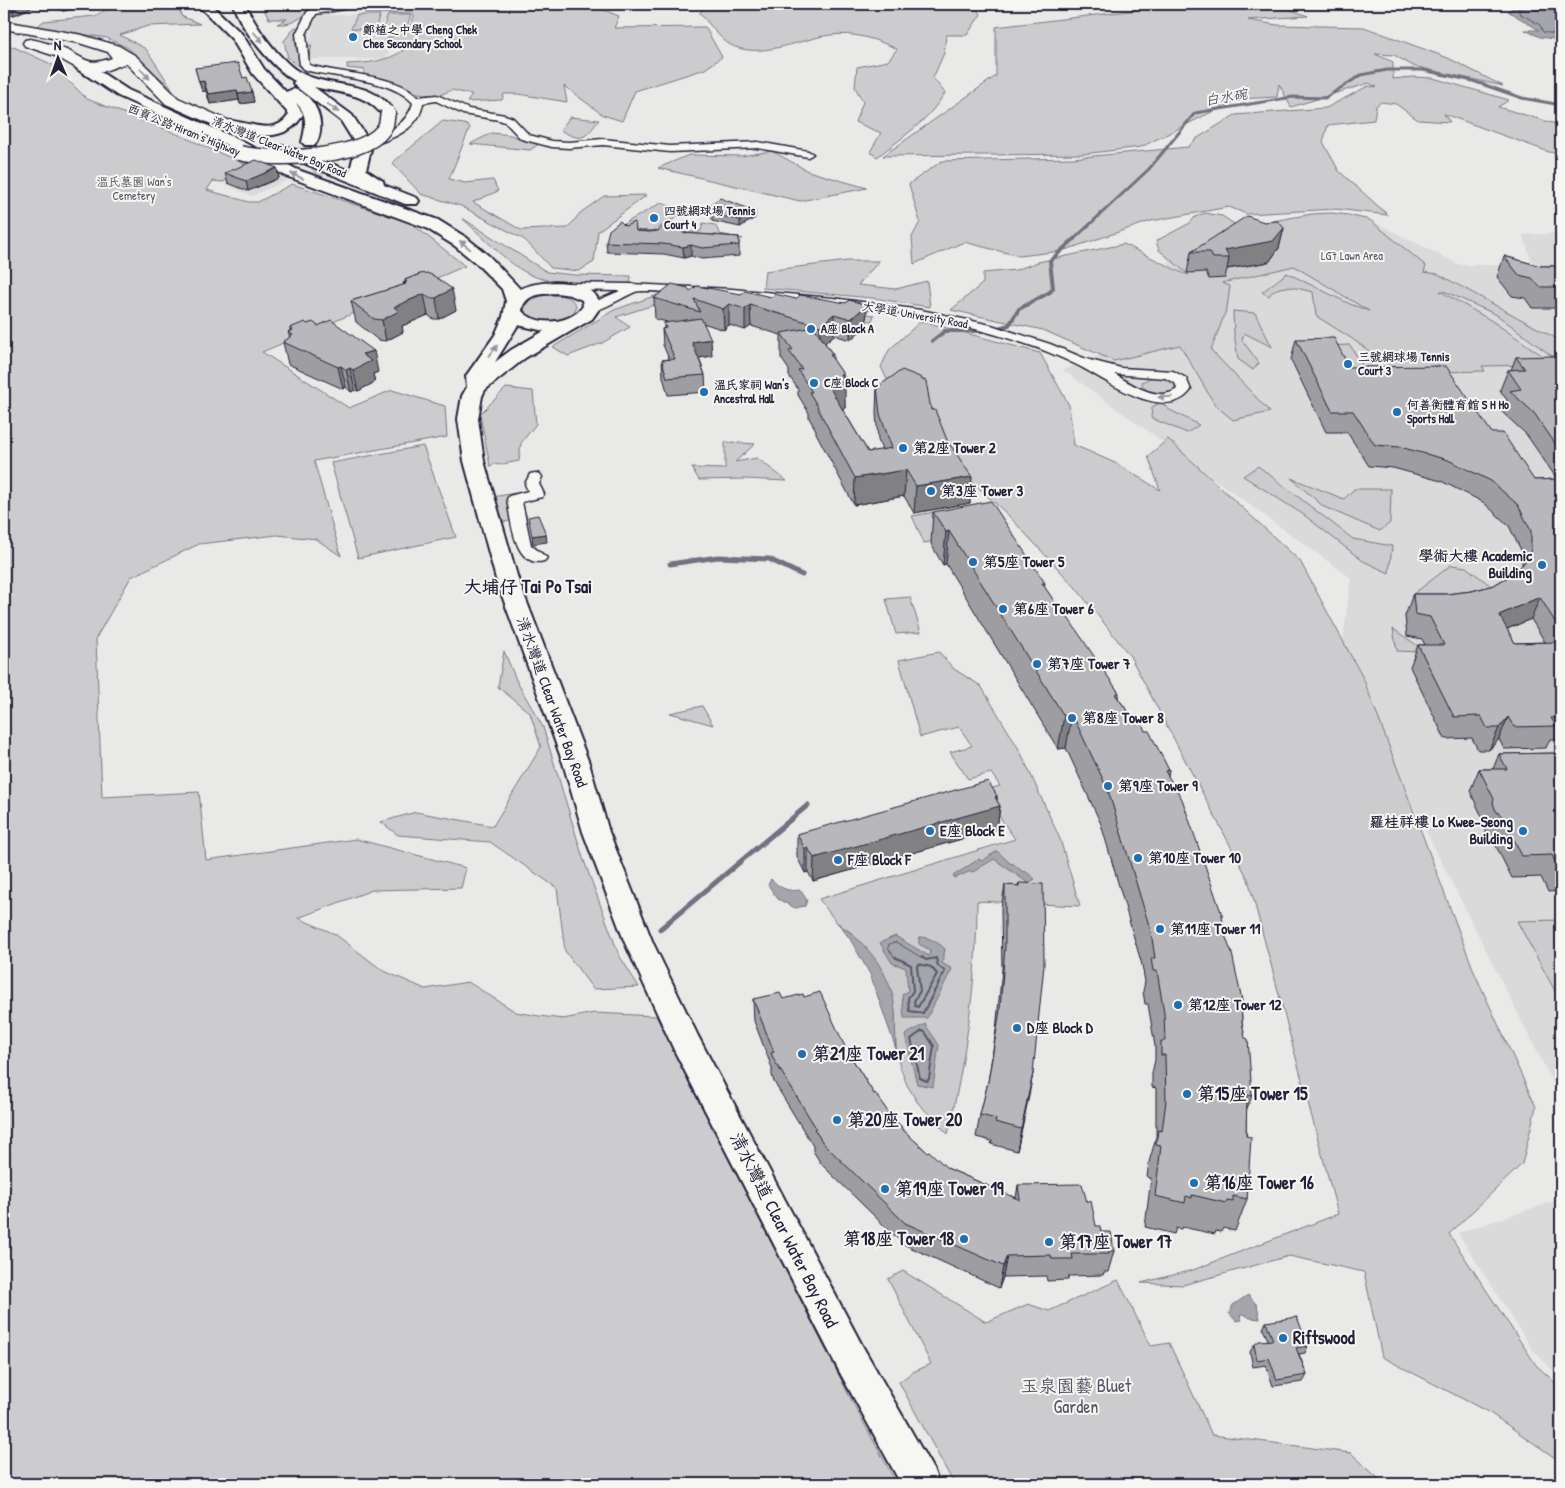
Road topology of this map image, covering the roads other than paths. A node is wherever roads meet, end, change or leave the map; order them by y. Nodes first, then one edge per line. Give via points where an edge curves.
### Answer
1 (202, 4) edge
2 (239, 4) edge
3 (355, 4) edge
4 (4, 26) edge
5 (4, 37) edge
6 (114, 49) junction
7 (247, 51) junction
8 (282, 65) junction
9 (82, 66) junction
10 (418, 100) junction
11 (224, 124) junction
12 (266, 142) junction
13 (310, 142) tunnel mouth
14 (364, 145) junction
15 (808, 154) dead end
16 (331, 179) tunnel mouth
17 (395, 193) junction
18 (426, 221) junction
19 (556, 287) junction
20 (650, 287) junction
21 (514, 307) junction
22 (586, 313) junction
23 (1084, 362) junction
24 (1151, 372) junction
25 (477, 387) junction
26 (1138, 391) junction
27 (535, 477) dead end
28 (539, 558) dead end
29 (921, 1484) edge

1 - 7 main road, 西貢公路 Hiram's Highway via 234,33
2 -> 8 main road, 西貢公路 Hiram's Highway via 254,33
3 - 10 street via 312,12 301,34 303,63 312,69 394,87
4 - 6 main road, 清水灣道 Clear Water Bay Road via 82,38
5 - 9 main road, 清水灣道 Clear Water Bay Road via 60,52
6 - 9 main road via 121,60 116,63 102,67
6 -> 11 main road, 清水灣道 Clear Water Bay Road via 131,59 172,102
7 - 11 main road, 西貢公路 Hiram's Highway via 260,73 294,108 296,116 288,124 264,131
7 - 13 main road via 311,111 314,123
8 - 9 main road, 西貢公路 Hiram's Highway, bridge via 306,80 372,97 388,113 384,128 371,139 350,148 320,155 268,158 240,153 137,112 109,97 90,82
8 -> 14 main road via 347,118
18 -> 9 main road, 清水灣道 Clear Water Bay Road via 292,173 123,93
10 - 14 street via 416,112 401,129
10 - 15 street via 438,98 467,112 507,119 519,132 533,140 560,145 604,142 670,150 758,145
11 - 12 main road, 清水灣道 Clear Water Bay Road
12 - 14 main road via 311,150
12 - 17 main road, 清水灣道 Clear Water Bay Road via 312,163
14 - 17 main road via 358,172
16 - 18 main road via 402,207
17 - 19 main road, 清水灣道 Clear Water Bay Road via 459,226 528,279
21 -> 18 main road, 清水灣道 Clear Water Bay Road via 513,292 483,260
19 - 20 street, 大學道 University Road
19 - 21 main road via 532,291
19 - 22 main road, 清水灣道 Clear Water Bay Road via 582,292 588,297 591,302
20 - 22 street, 大學道 University Road via 629,291
20 - 23 street, 大學道 University Road via 811,300 927,315 1004,333
21 - 22 main road via 524,322 540,326 561,325
25 -> 21 main road, 清水灣道 Clear Water Bay Road via 475,376 498,345
22 - 25 main road via 518,354
23 - 24 street, 大學道 University Road via 1121,372
23 - 26 street, 大學道 University Road
24 - 26 street via 1134,381
24 -> 26 street, 大學道 University Road via 1175,377 1181,381 1184,390 1176,396 1161,398
25 - 29 main road, 清水灣道 Clear Water Bay Road via 468,419 474,461 508,579 576,763 596,832 649,964 851,1359
27 - 28 street via 532,484 537,494 514,499 524,547

